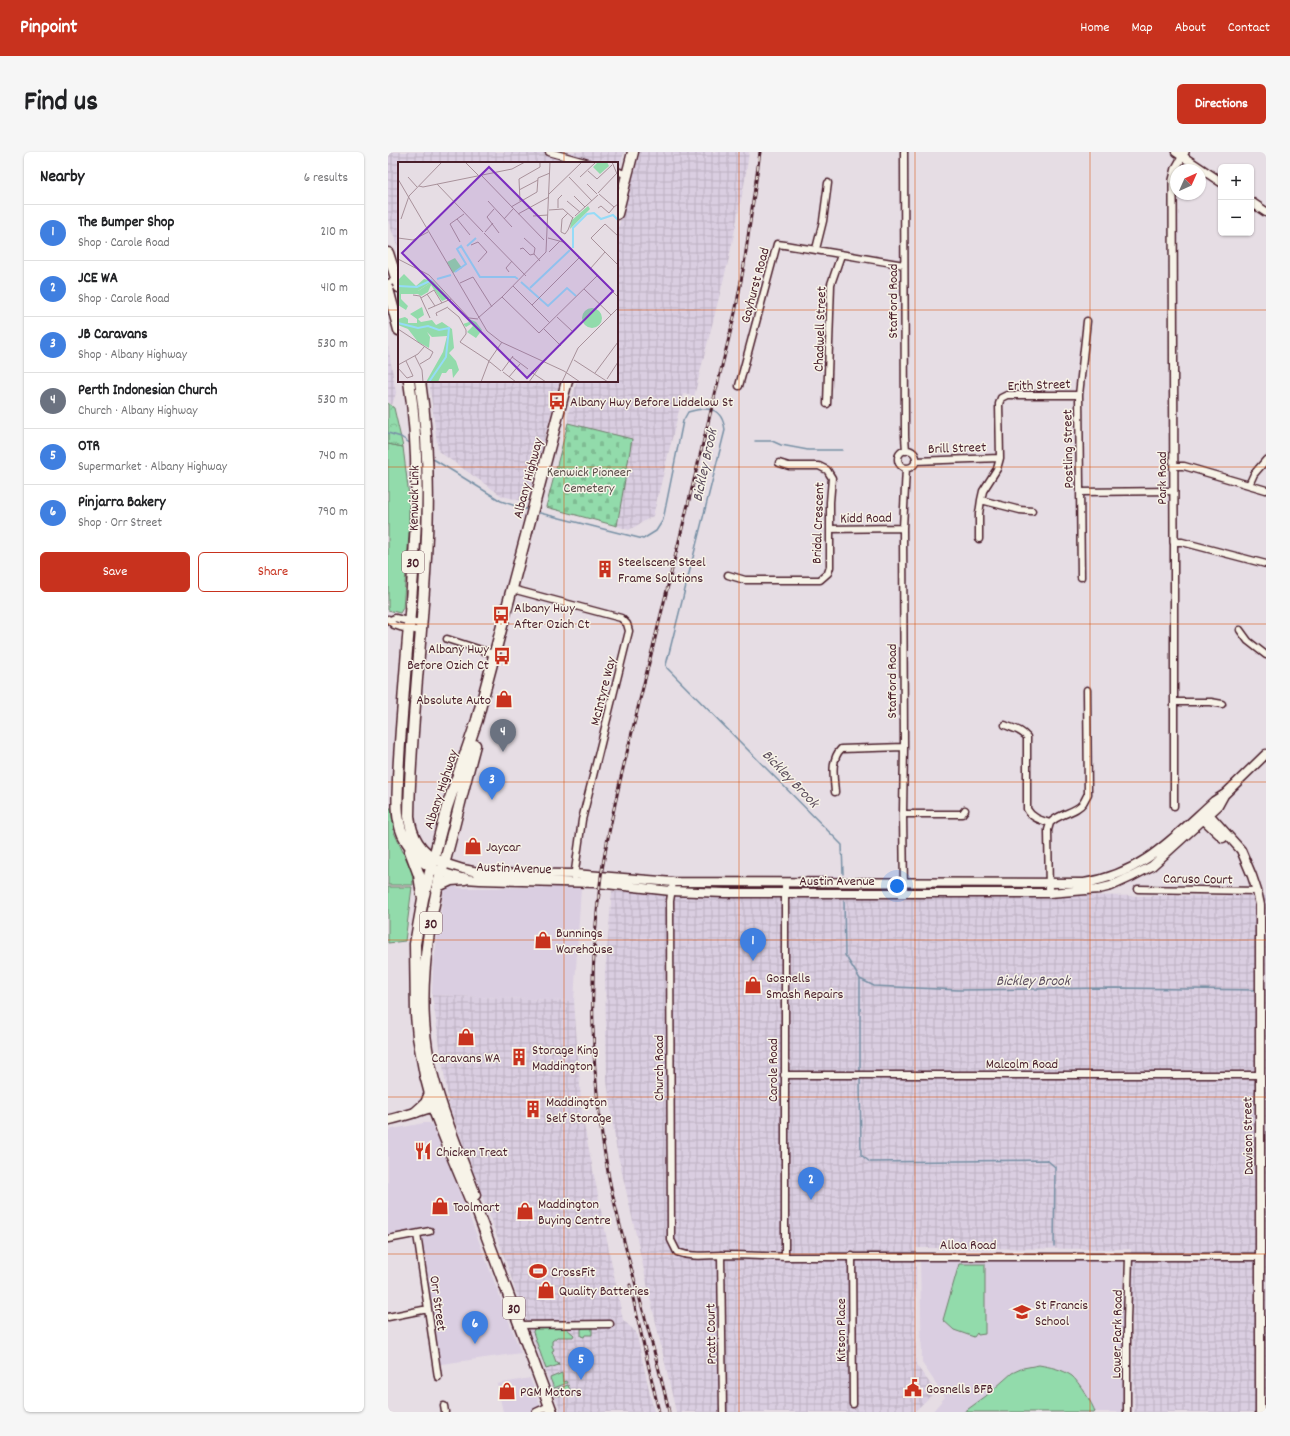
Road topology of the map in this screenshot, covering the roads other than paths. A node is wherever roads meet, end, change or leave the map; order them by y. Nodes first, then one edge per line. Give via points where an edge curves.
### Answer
1 (549, 152) edge
2 (628, 152) edge
3 (634, 152) edge
4 (904, 152) edge
5 (1182, 153) edge
6 (584, 162) edge
7 (622, 173) edge
8 (1218, 174) edge
9 (1218, 180) edge
10 (828, 183) dead end
11 (618, 190) edge
12 (1254, 198) edge
13 (1254, 204) edge
14 (618, 206) edge
15 (1266, 206) edge
16 (1266, 212) edge
17 (816, 249) junction
18 (388, 253) edge
19 (841, 255) junction
20 (904, 265) junction
21 (393, 279) edge
22 (388, 289) edge
23 (1087, 321) dead end
24 (398, 326) edge
25 (409, 382) edge
26 (420, 382) edge
27 (567, 382) edge
28 (573, 382) edge
29 (739, 386) dead end
30 (1078, 395) junction
31 (827, 404) dead end
32 (906, 451) junction
33 (1000, 458) junction
34 (1266, 460) edge
35 (915, 461) junction
36 (779, 463) dead end
37 (1174, 466) junction
38 (906, 468) junction
39 (1249, 485) junction
40 (1266, 490) edge
41 (1174, 491) junction
42 (1080, 492) junction
43 (981, 500) junction
44 (537, 505) junction
45 (1032, 511) dead end
46 (903, 528) junction
47 (830, 529) junction
48 (979, 538) dead end
49 (1174, 542) junction
50 (1266, 564) edge
51 (728, 575) dead end
52 (1081, 577) dead end
53 (514, 590) junction
54 (389, 620) edge
55 (408, 625) junction
56 (420, 628) junction
57 (1240, 630) dead end
58 (447, 639) dead end
59 (497, 655) junction
60 (1266, 655) edge
61 (1087, 690) dead end
62 (1174, 702) junction
63 (1222, 704) dead end
64 (1005, 725) dead end
65 (904, 747) junction
66 (1266, 754) edge
67 (835, 792) dead end
68 (1174, 806) dead end
69 (965, 810) dead end
70 (903, 814) junction
71 (1204, 815) junction
72 (1050, 823) junction
73 (405, 828) junction
74 (439, 839) junction
75 (432, 863) junction
76 (443, 867) junction
77 (574, 878) junction
78 (465, 879) junction
79 (785, 883) junction
80 (904, 883) junction
81 (1049, 883) junction
82 (438, 886) junction
83 (672, 887) junction
84 (1138, 889) dead end
85 (1257, 891) junction
86 (785, 893) junction
87 (904, 893) junction
88 (1049, 893) junction
89 (423, 899) junction
90 (784, 1075) junction
91 (1259, 1075) junction
92 (430, 1093) junction
93 (439, 1109) junction
94 (415, 1114) junction
95 (388, 1120) edge
96 (1263, 1182) edge
97 (430, 1231) dead end
98 (417, 1234) junction
99 (388, 1239) edge
100 (676, 1252) joint
101 (721, 1255) junction
102 (852, 1256) junction
103 (785, 1257) junction
104 (1130, 1257) junction
105 (1260, 1257) junction
106 (428, 1309) junction
107 (388, 1316) edge
108 (610, 1324) dead end
109 (520, 1325) junction
110 (438, 1377) dead end
111 (852, 1404) dead end
112 (550, 1409) edge
113 (536, 1412) edge
114 (723, 1412) edge
115 (1127, 1412) edge
116 (1260, 1412) edge

1 - 6 street
2 - 7 highway
3 - 7 highway
4 - 20 street, Stafford Road
5 - 8 main road
5 - 9 main road
5 - 37 street, Park Road via 1173,180
7 - 11 highway
7 - 14 highway
10 - 17 street
12 - 15 main road
13 - 16 main road
17 - 19 street, Gayhurst Road
17 - 29 street, Gayhurst Road via 777,244
18 - 21 highway
19 - 20 street, Gayhurst Road
19 - 31 street, Chadwell Street via 831,284
20 - 32 street, Stafford Road
22 - 24 highway
23 - 30 street, Postling Street
25 - 55 highway, Kenwick Link / 30 via 417,494
26 - 56 highway, Kenwick Link / 30 via 428,458 428,495
27 - 44 highway, Albany Highway
28 - 44 highway, Albany Highway
30 - 33 street, Erith Street via 1007,395 1001,398
30 - 42 street, Postling Street
32 - 35 street via 913,454
32 - 38 street, Stafford Road via 900,454 898,461
33 - 35 street, Brill Street
33 - 43 street
34 - 39 street via 1254,474
35 - 38 street via 912,466
36 - 47 street, Bridal Crescent via 789,466 819,466 827,470 832,478
37 - 39 street via 1184,466
37 - 41 street, Park Road
38 - 46 street, Stafford Road
39 - 40 street
41 - 42 street
41 - 49 street, Park Road
42 - 52 street, Postling Street
43 - 45 street
43 - 48 street
44 - 53 highway, Albany Highway
46 - 47 street, Kidd Road
46 - 65 street, Stafford Road
47 - 51 street, Bridal Crescent via 830,567 828,573 820,580 745,580
49 - 50 street
49 - 62 street, Park Road
53 - 59 highway, Albany Highway
53 - 77 street, McIntyre Way via 621,618 629,631 582,820
54 - 55 street via 394,625
55 - 56 street
55 - 73 highway, Kenwick Link / 30 via 398,785 398,820
56 - 73 highway, Kenwick Link / 30 via 410,798
57 - 60 street via 1248,641
58 - 59 street
59 - 74 highway, Albany Highway
59 - 76 highway, Albany Highway
61 - 72 street via 1088,794 1078,808 1054,818
62 - 63 street
62 - 68 street, Park Road
64 - 72 street via 1021,731 1027,737 1027,809 1035,818
65 - 67 street via 842,749 836,754 834,762
65 - 70 street, Stafford Road
66 - 71 main road via 1225,794 1218,806
69 - 70 street via 962,814
70 - 80 street, Stafford Road
71 - 81 main road, Austin Avenue via 1159,851 1119,874 1084,883
71 - 85 main road, Davison Street via 1245,863
71 - 88 main road, Austin Avenue via 1152,866 1134,876 1099,889
72 - 81 street
73 - 74 highway via 422,842 431,843
73 - 75 highway, Kenwick Link / 30 via 412,849 423,862
73 - 89 highway, 30
74 - 75 highway, Albany Highway
75 - 76 highway, Kenwick Link
75 - 89 highway, Albany Highway / 30
76 - 77 main road, Austin Avenue via 483,873
76 - 78 main road, Austin Avenue
76 - 82 highway, Albany Highway / 30
77 - 78 main road, Austin Avenue
77 - 83 main road, Austin Avenue
78 - 82 highway via 451,880
79 - 80 main road, Austin Avenue
79 - 83 main road, Austin Avenue
79 - 86 street, Carole Road
80 - 81 main road, Austin Avenue
80 - 87 street, Stafford Road
81 - 88 street
82 - 93 highway, Albany Highway / 30 via 428,941 423,1004 428,1054
83 - 86 main road, Austin Avenue
83 - 100 street, Church Road via 671,1240
84 - 85 street, Caruso Court
85 - 91 main road, Davison Street via 1260,905
86 - 87 main road, Austin Avenue
86 - 90 street, Carole Road
87 - 88 main road, Austin Avenue
89 - 92 highway, Albany Highway / 30 via 415,944 414,983 418,1037
90 - 91 street, Malcolm Road
90 - 103 street, Carole Road
91 - 96 main road, Davison Street
92 - 93 highway, Albany Highway / 30
92 - 94 highway
93 - 94 main road
93 - 109 highway, Albany Highway / 30 via 476,1197 475,1205
94 - 95 main road
96 - 105 main road, Davison Street
97 - 98 street
98 - 99 street
98 - 106 street, Orr Street
100 - 101 street, Alloa Road via 694,1256
101 - 103 street, Alloa Road
101 - 114 street, Pratt Court
102 - 103 street, Alloa Road
102 - 104 street, Alloa Road
102 - 111 street, Kitson Place
104 - 105 street, Alloa Road
104 - 115 street, Lower Park Road
105 - 116 main road, Davison Street
106 - 107 street
106 - 110 street, Orr Street
108 - 109 street
109 - 112 highway, Albany Highway / 30
112 - 113 street

